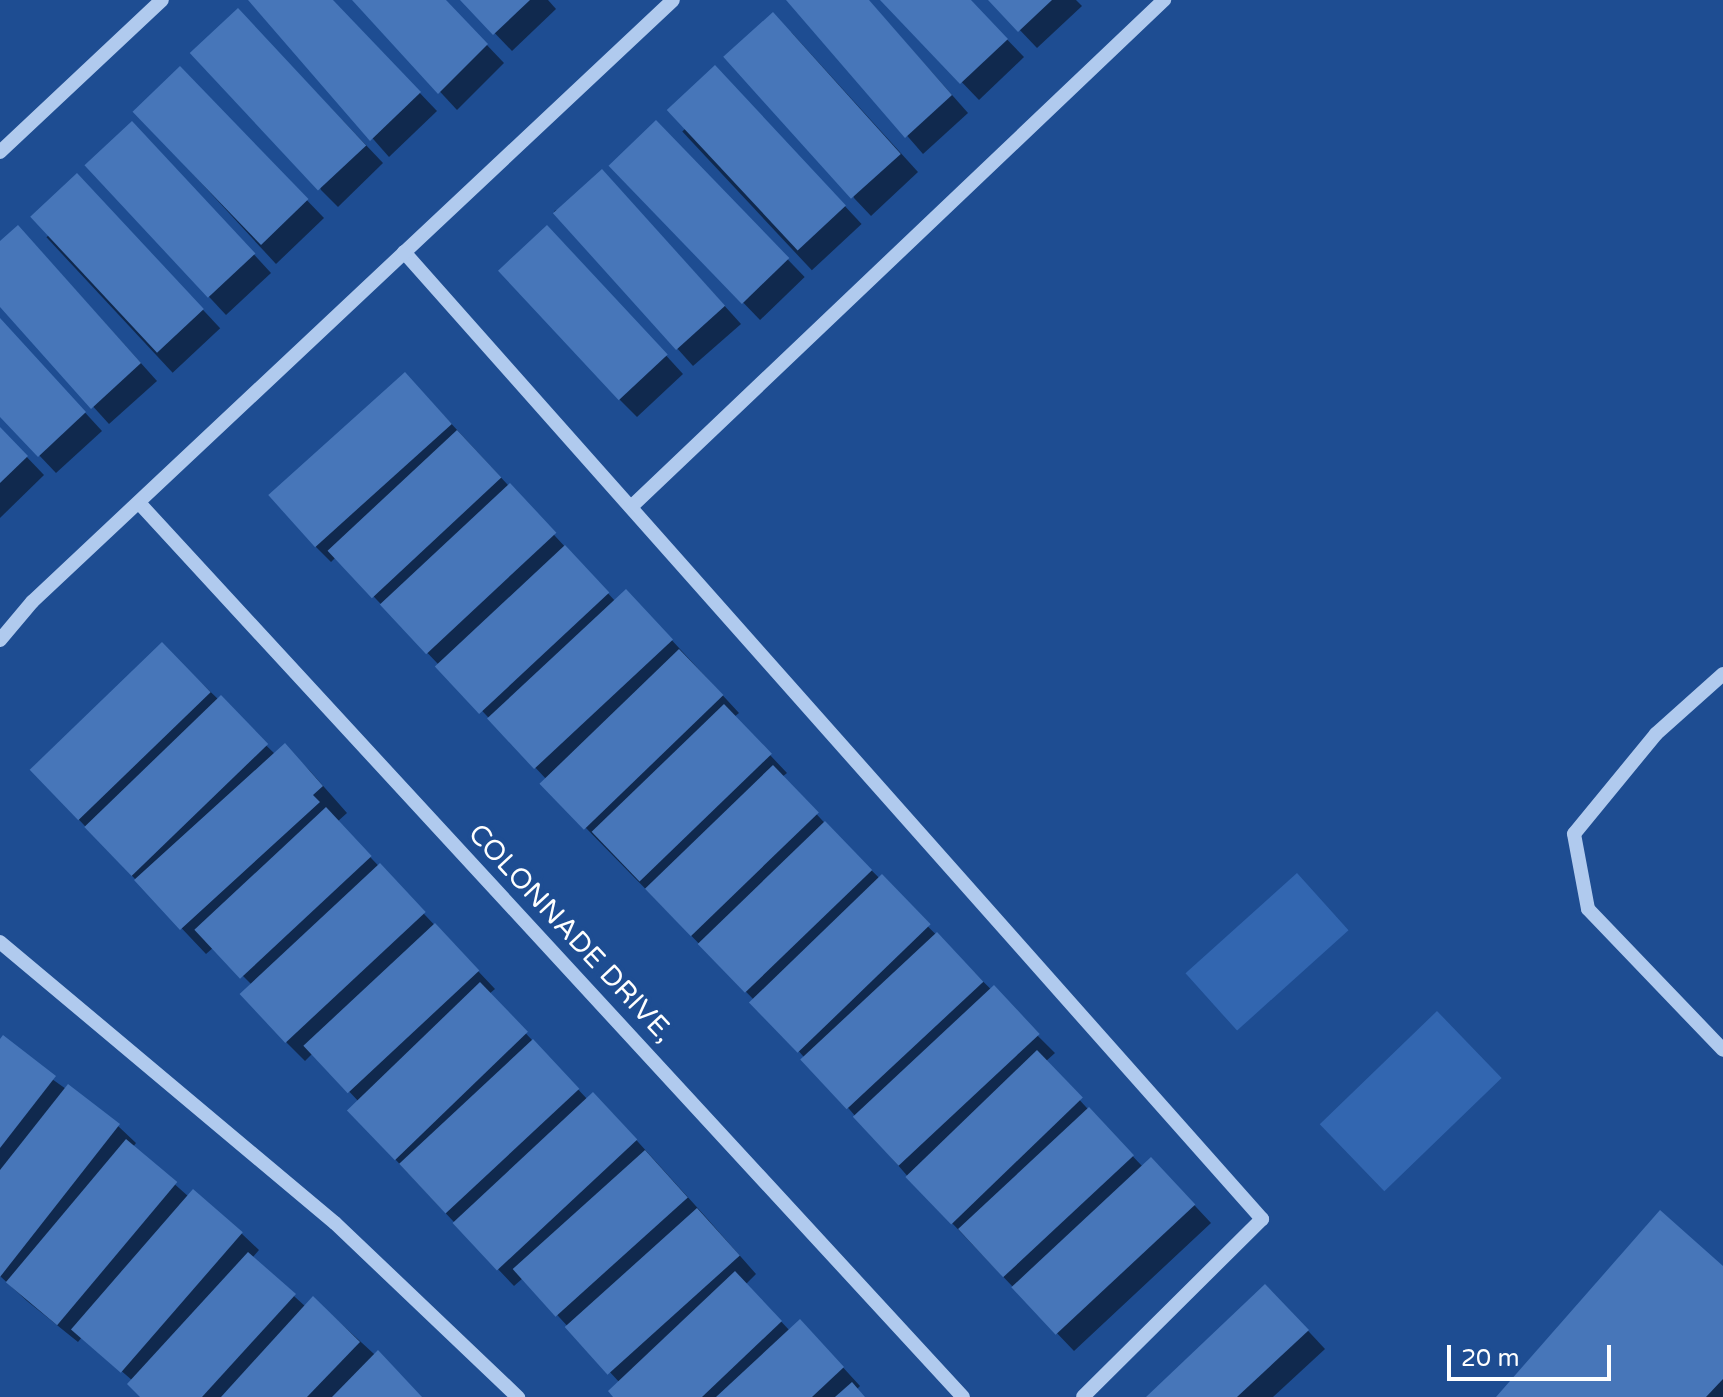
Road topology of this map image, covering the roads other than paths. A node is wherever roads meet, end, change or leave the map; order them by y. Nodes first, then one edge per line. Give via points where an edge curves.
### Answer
1 (162, 0) edge
2 (673, 0) edge
3 (1164, 0) edge
4 (0, 152) edge
5 (404, 252) junction
6 (141, 505) junction
7 (631, 507) junction
8 (0, 640) edge
9 (1723, 674) edge
10 (0, 942) edge
11 (1723, 1050) edge
12 (518, 1397) edge
13 (963, 1397) edge
14 (1083, 1397) edge

1 - 4 street
2 - 5 street
3 - 7 street
5 - 6 street
5 - 7 street
6 - 8 street via 32,602
6 - 13 street, COLONNADE DRIVE,
7 - 14 street via 1262,1219
9 - 11 street via 1656,734 1574,834 1588,909
10 - 12 street via 335,1223

